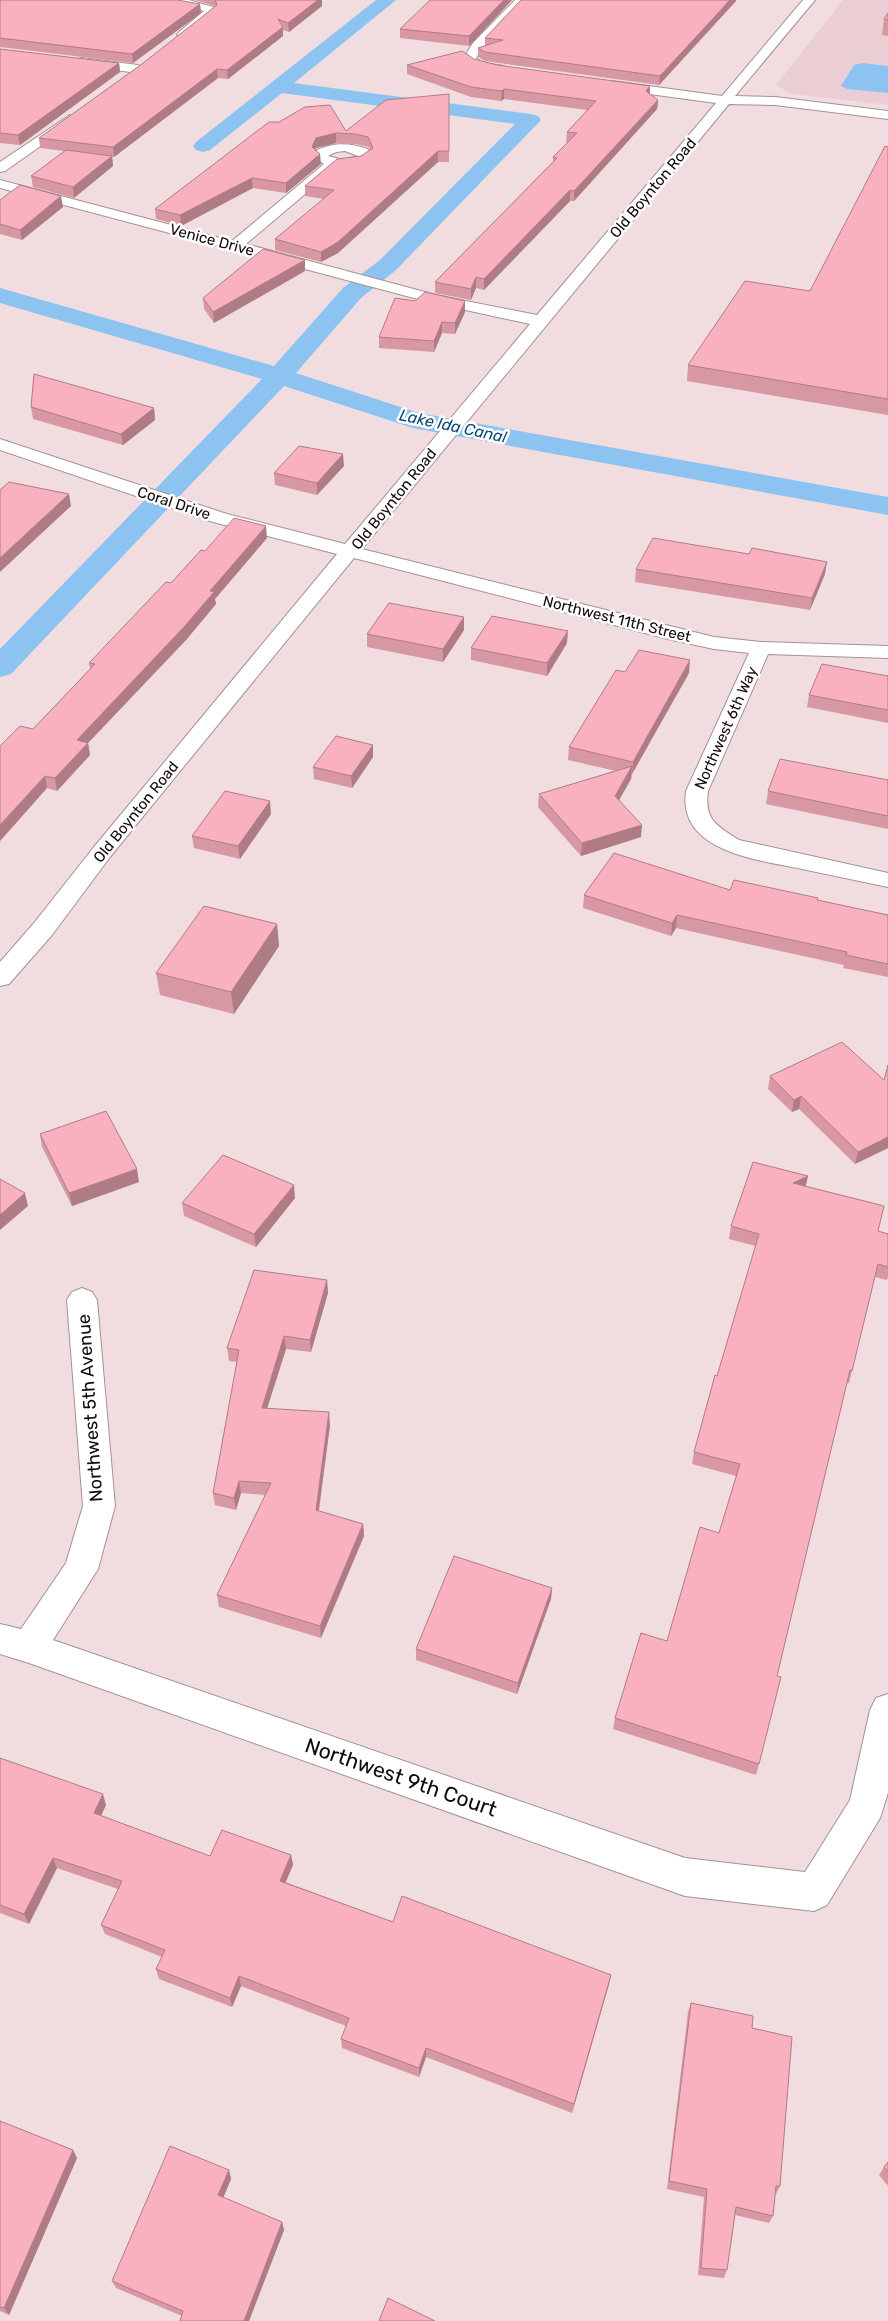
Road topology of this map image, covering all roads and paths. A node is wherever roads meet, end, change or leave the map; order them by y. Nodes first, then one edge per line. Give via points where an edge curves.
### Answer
1 (159, 0) edge
2 (521, 0) edge
3 (809, 0) edge
4 (171, 44) edge
5 (151, 59) edge
6 (66, 60) edge
7 (138, 69) junction
8 (510, 71) edge
9 (123, 80) edge
10 (601, 83) edge
11 (726, 100) junction
12 (82, 110) edge
13 (775, 114) dead end
14 (888, 115) edge
15 (334, 163) edge
16 (0, 168) edge
17 (0, 184) edge
18 (236, 246) junction
19 (541, 321) junction
20 (1, 446) edge
21 (352, 550) junction
22 (761, 648) junction
23 (888, 652) edge
24 (888, 880) edge
25 (0, 978) edge
26 (82, 1300) dead end
27 (14, 1643) edge
28 (888, 1710) edge

1 - 4 street via 194,4 209,9 211,13
2 - 8 street via 477,46 469,59 480,66
3 - 11 street, Old Boynton Road
5 - 7 street
6 - 7 street
7 - 9 street
10 - 11 street
11 - 13 street
11 - 14 street via 776,101
11 - 19 street, Old Boynton Road
12 - 16 street
15 - 18 street
17 - 18 street, Venice Drive
18 - 19 street, Venice Drive via 399,290
19 - 21 street, Old Boynton Road
20 - 21 street, Coral Drive via 203,513
21 - 22 street, Northwest 11th Street via 672,634
21 - 25 street, Old Boynton Road
22 - 23 street, Northwest 11th Street
22 - 24 street, Northwest 6th Way via 697,791 695,805 700,820 712,833 754,852
26 - 27 street, Northwest 5th Avenue via 99,1506 81,1569
27 - 28 street, Northwest 9th Court via 685,1877 814,1892 867,1806

